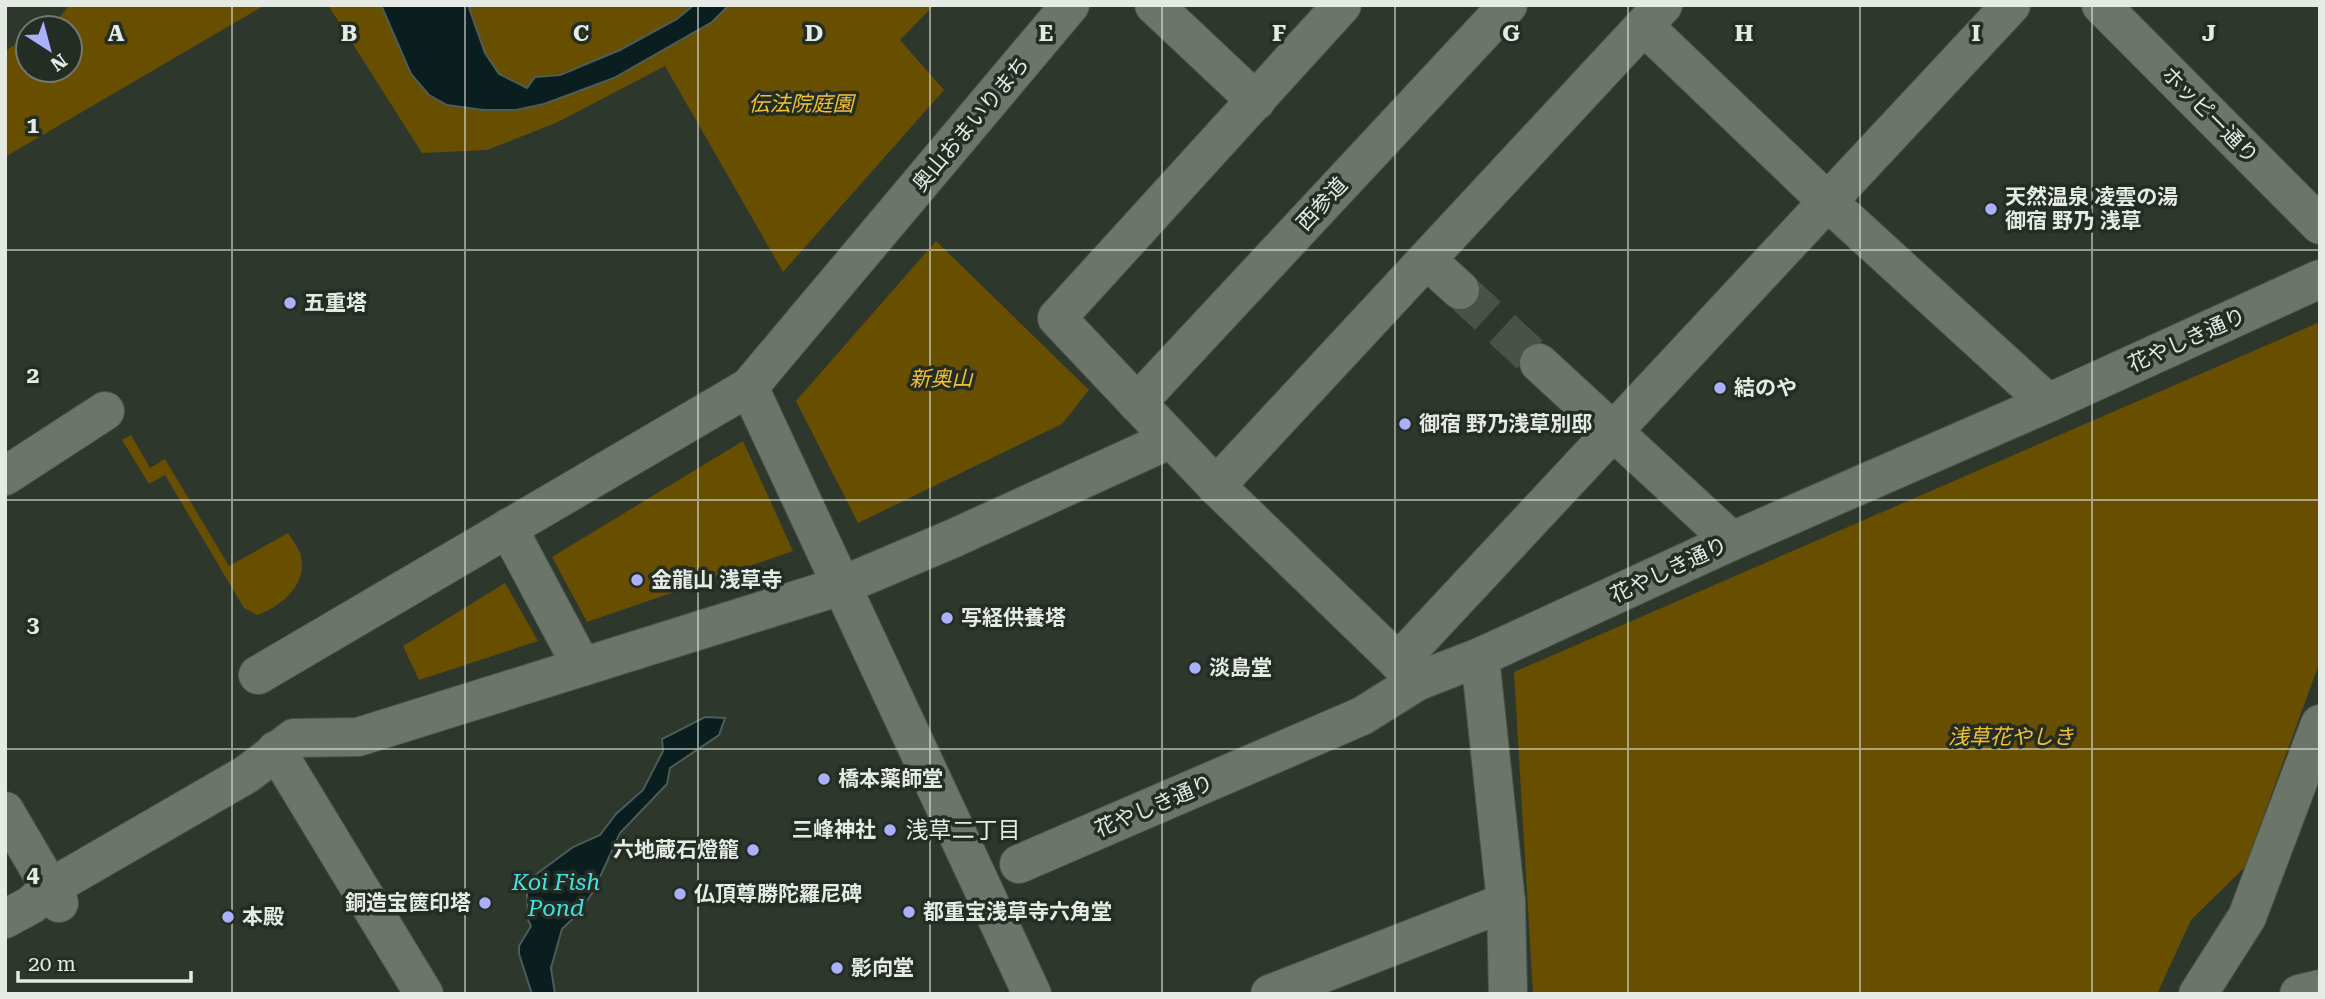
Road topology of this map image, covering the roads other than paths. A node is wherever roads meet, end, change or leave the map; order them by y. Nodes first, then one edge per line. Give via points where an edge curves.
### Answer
1 (1070, 5) edge
2 (1154, 5) edge
3 (1342, 5) edge
4 (1508, 5) edge
5 (2011, 5) edge
6 (2101, 5) edge
7 (1654, 16) edge
8 (1256, 101) junction
9 (1827, 201) junction
10 (2320, 225) edge
11 (1427, 260) junction
12 (2320, 279) edge
13 (1460, 290) tunnel mouth
14 (1539, 363) tunnel mouth
15 (749, 387) junction
16 (1137, 403) junction
17 (2048, 403) junction
18 (105, 411) dead end
19 (1614, 433) junction
20 (1171, 439) junction
21 (5, 476) edge
22 (1216, 486) junction
23 (508, 528) junction
24 (1732, 541) junction
25 (841, 586) junction
26 (1480, 657) junction
27 (582, 667) junction
28 (1408, 672) junction
29 (258, 676) dead end
30 (2320, 724) edge
31 (276, 750) junction
32 (5, 811) edge
33 (1019, 863) dead end
34 (54, 896) junction
35 (1506, 902) junction
36 (5, 919) edge
37 (2320, 989) edge
38 (424, 994) edge
39 (1032, 994) edge
40 (1270, 994) edge
41 (1508, 994) edge
42 (2198, 994) edge
43 (2300, 994) edge

1 - 15 street, 奥山おまいりまち
2 - 8 street
3 - 8 street
4 - 16 street, 西参道
5 - 9 street
6 - 10 street, ホッピー通り
7 - 9 street
7 - 11 street
8 - 16 street via 1057,318
9 - 17 street
9 - 19 street
11 - 13 street
11 - 22 street
12 - 17 street, 花やしき通り
14 - 19 street
15 - 23 street, 奥山おまいりまち
15 - 25 street
16 - 20 street
17 - 24 street, 花やしき通り
18 - 21 street
19 - 24 street
19 - 28 street
20 - 22 street
20 - 25 street
22 - 28 street
23 - 27 street
23 - 29 street, 奥山おまいりまち
24 - 26 street, 花やしき通り
25 - 27 street
25 - 39 street
26 - 28 street, 花やしき通り
26 - 35 street
27 - 31 street via 358,737 294,738
28 - 33 street, 花やしき通り via 1362,716
30 - 42 street via 2247,917
31 - 34 street via 247,774
31 - 38 street
32 - 34 street
34 - 36 street
35 - 40 street
35 - 41 street
37 - 43 street

